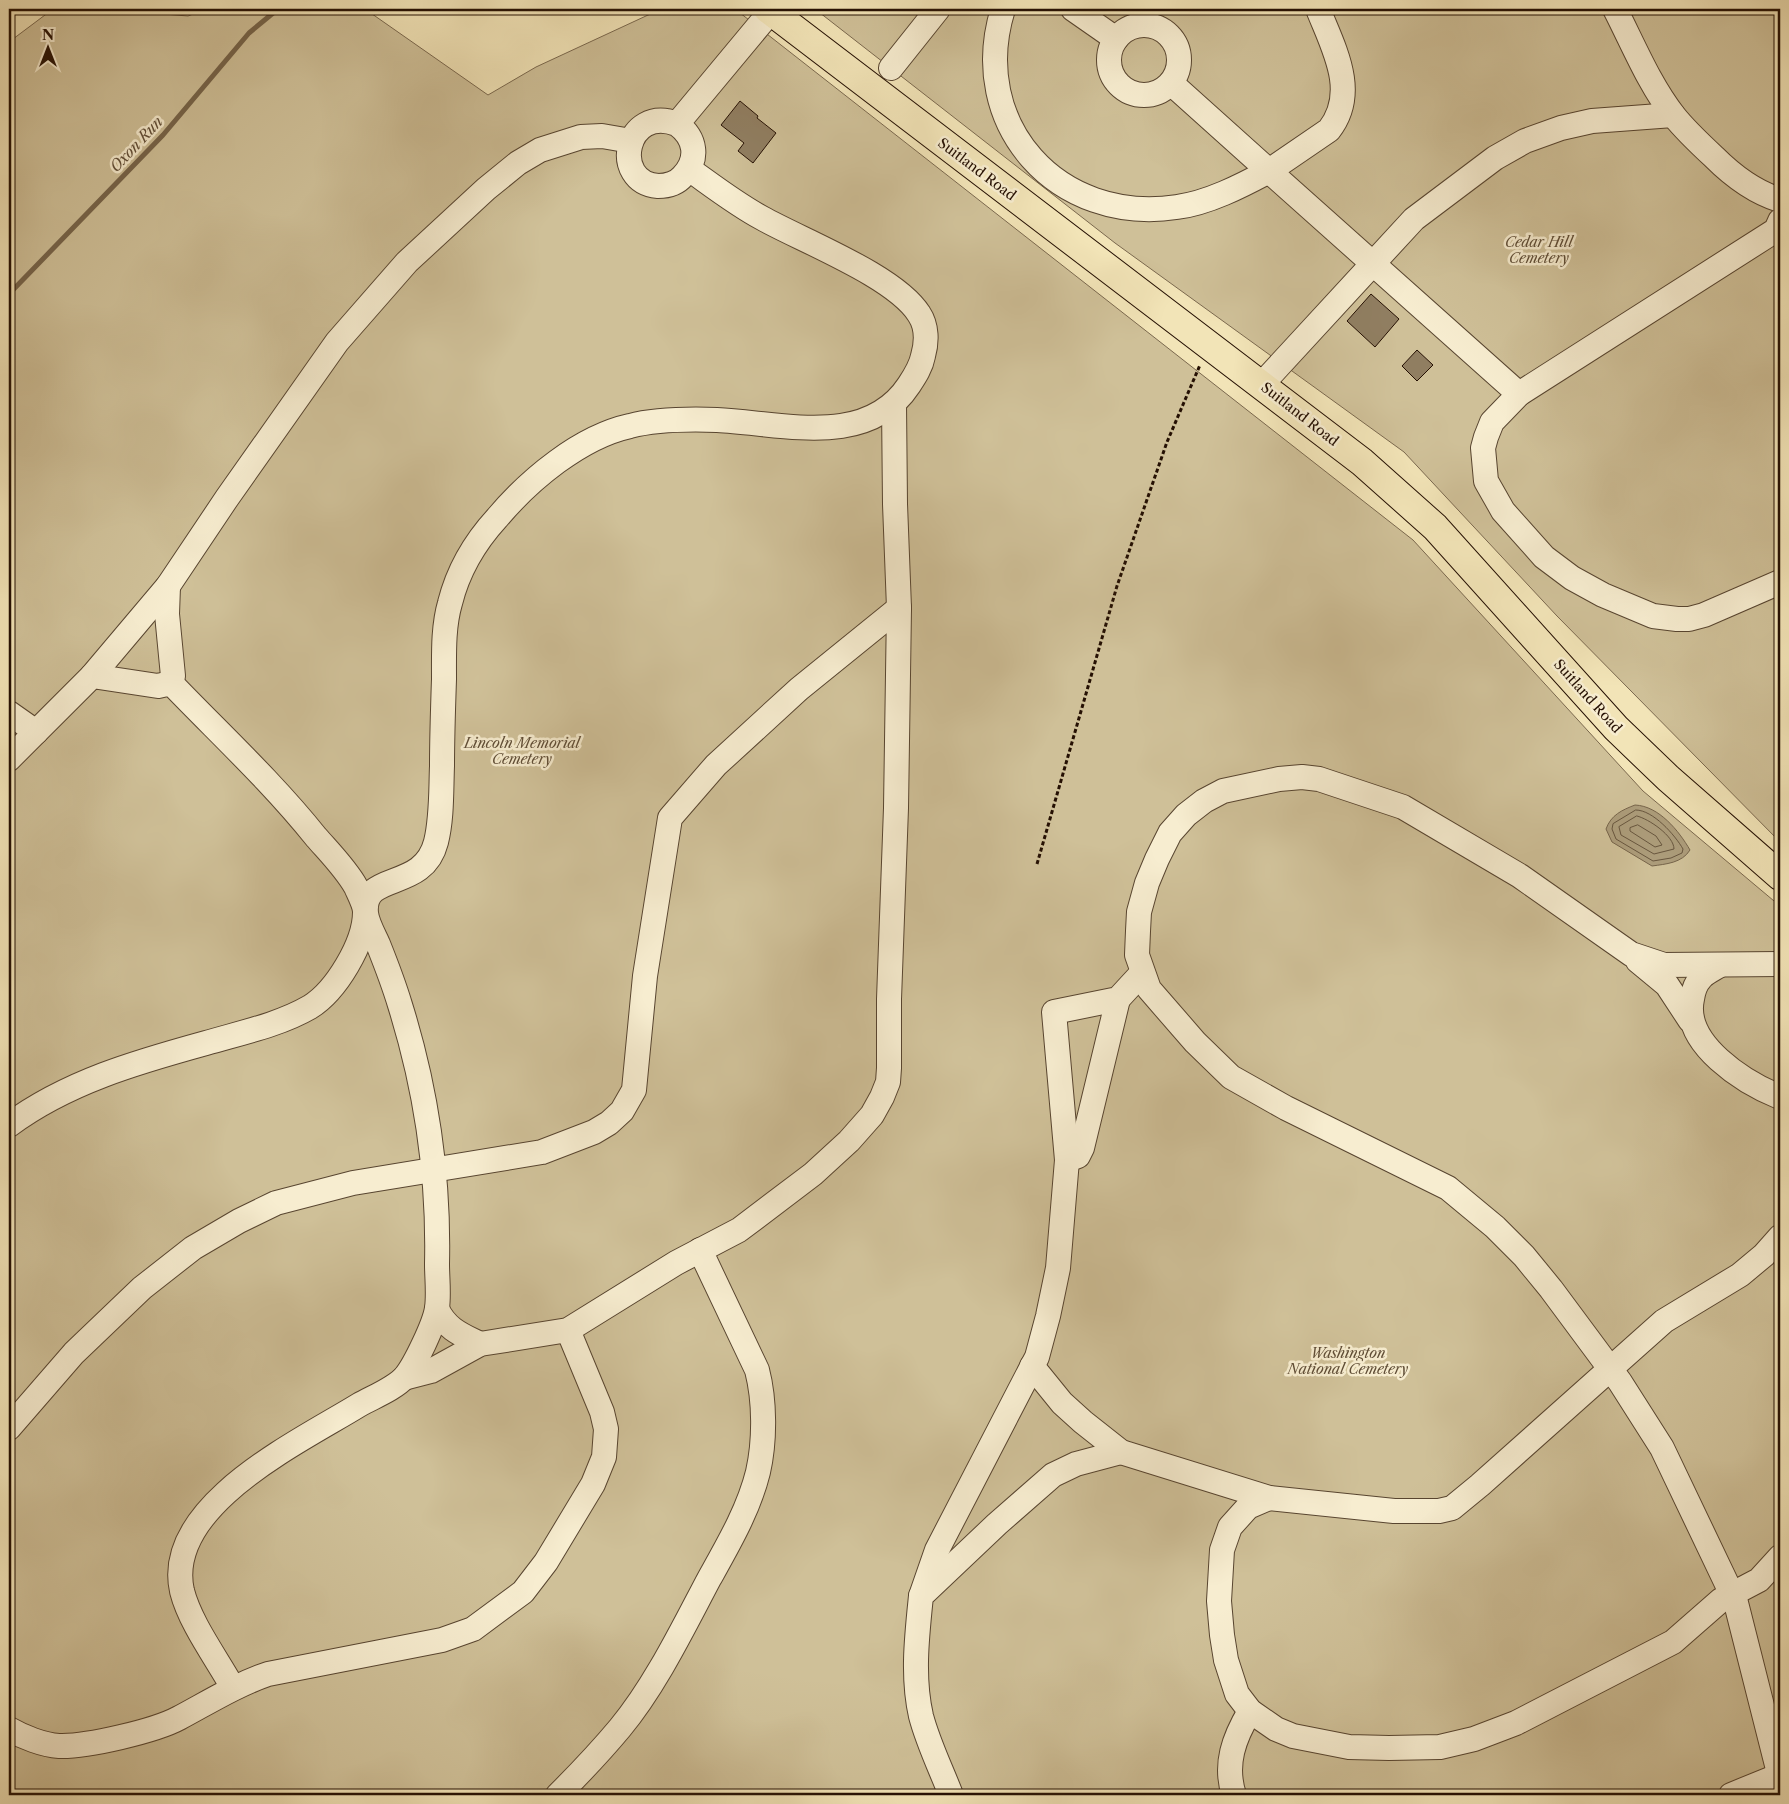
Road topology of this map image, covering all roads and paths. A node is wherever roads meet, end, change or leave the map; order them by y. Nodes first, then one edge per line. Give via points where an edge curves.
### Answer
1 (938, 9) edge
2 (1003, 9) edge
3 (1073, 9) edge
4 (1318, 9) edge
5 (1614, 9) edge
6 (770, 10) edge
7 (1116, 39) junction
8 (892, 68) dead end
9 (1171, 83) junction
10 (1673, 115) junction
11 (676, 124) junction
12 (630, 141) junction
13 (689, 169) junction
14 (1269, 171) junction
15 (1780, 200) edge
16 (1780, 221) edge
17 (1373, 264) junction
18 (1208, 343) junction
19 (1262, 384) junction
20 (1519, 394) junction
21 (894, 405) junction
22 (1780, 582) edge
23 (168, 586) junction
24 (899, 608) junction
25 (92, 676) junction
26 (171, 684) junction
27 (9, 713) edge
28 (36, 732) junction
29 (9, 759) edge
30 (1037, 864) dead end
31 (1780, 876) edge
32 (366, 911) junction
33 (1631, 954) junction
34 (1780, 964) edge
35 (1720, 965) junction
36 (1142, 973) junction
37 (1118, 999) junction
38 (1690, 1020) junction
39 (1780, 1097) edge
40 (9, 1125) edge
41 (1067, 1160) junction
42 (433, 1170) junction
43 (1780, 1237) edge
44 (700, 1250) junction
45 (437, 1309) junction
46 (568, 1330) junction
47 (480, 1344) junction
48 (1032, 1366) junction
49 (1611, 1370) junction
50 (404, 1378) junction
51 (9, 1428) edge
52 (1121, 1452) junction
53 (1269, 1498) junction
54 (1780, 1557) edge
55 (1732, 1594) junction
56 (921, 1596) junction
57 (233, 1688) junction
58 (1250, 1711) junction
59 (9, 1729) edge
60 (1780, 1776) edge
61 (558, 1795) edge
62 (951, 1795) edge
63 (1234, 1795) edge
64 (1731, 1795) edge

1 - 8 lane
2 - 14 lane via 995,43 999,99 1024,149 1065,187 1082,196 1117,206 1177,207 1246,184
3 - 7 lane
4 - 14 lane via 1342,74 1343,103 1329,130
5 - 10 lane
6 - 11 lane
6 - 18 main road, Suitland Road
7 - 9 lane via 1111,48 1109,66 1117,83 1126,91 1150,95
7 - 9 lane via 1122,32 1139,25 1166,32 1173,39 1179,57 1179,67
9 - 14 lane
10 - 15 lane via 1739,180 1765,196
10 - 17 lane via 1592,121 1525,141 1494,158 1414,219
11 - 12 lane via 661,120 645,124
11 - 13 lane via 689,135 692,143 693,159
12 - 13 lane via 631,167 649,184 673,184
12 - 23 lane via 602,136 581,137 540,150 486,189 407,262 337,342
13 - 21 lane via 758,217 888,284 909,302 924,323 924,353 914,378
14 - 17 lane
16 - 20 lane via 1776,230
17 - 19 lane
17 - 20 lane
18 - 19 main road, Suitland Road
18 - 30 path via 1167,442 1117,586
19 - 31 main road, Suitland Road via 1362,462 1435,527 1616,728
20 - 22 lane via 1492,422 1486,436 1483,471 1503,511 1544,557 1572,578 1653,616 1676,619 1704,615
21 - 24 lane
21 - 32 lane via 867,421 837,427 713,420 656,421 628,426 583,446 525,488 473,548 448,607 441,807 435,849 423,868 380,885 370,894
23 - 25 lane
23 - 26 lane
24 - 42 lane via 799,689 716,765 674,811 668,828 645,976 634,1090 622,1111 594,1132 542,1152
24 - 44 lane via 888,1082 872,1115 813,1174 739,1230
25 - 26 lane via 158,686
25 - 28 lane
26 - 32 lane via 292,807 355,886
27 - 28 lane
28 - 29 lane
32 - 40 lane via 354,953 347,965 331,988 309,1008 238,1034 95,1078 55,1095
32 - 42 lane via 413,1047 430,1135
33 - 35 lane via 1664,965
33 - 36 lane via 1513,871 1403,807 1318,779 1302,777 1223,792 1204,801 1170,833 1147,883 1139,912 1137,955
33 - 38 lane via 1667,985
34 - 35 lane
35 - 38 lane via 1700,978 1693,992
36 - 37 lane
36 - 49 lane via 1149,989 1170,1016 1231,1077 1286,1108 1448,1188 1496,1227 1524,1256
37 - 41 lane via 1082,1148 1078,1156
37 - 41 lane via 1054,1012
38 - 39 lane via 1723,1064 1738,1076
41 - 48 lane via 1058,1268 1041,1342
42 - 45 lane via 438,1240
42 - 51 lane via 352,1183 276,1204 239,1220 193,1248 142,1288 74,1353
43 - 49 lane via 1740,1275 1664,1322
44 - 46 lane
44 - 61 lane via 757,1370 762,1434 758,1472 742,1516 679,1636 620,1728
45 - 47 lane via 452,1329
45 - 50 lane
46 - 47 lane
46 - 57 lane via 602,1412 606,1429 604,1457 594,1484 546,1562 523,1592 473,1629 442,1640 268,1674
47 - 50 lane via 431,1371
48 - 52 lane via 1062,1403
48 - 56 lane via 936,1550
49 - 53 lane via 1452,1508 1394,1511
49 - 55 lane via 1662,1448
50 - 57 lane via 252,1471 195,1523 184,1547 183,1594
52 - 53 lane
52 - 56 lane via 1076,1464 1053,1475
53 - 58 lane via 1248,1507 1230,1526 1220,1563 1219,1601 1226,1660 1237,1694
54 - 55 lane via 1759,1580
55 - 58 lane via 1673,1642 1516,1722 1474,1739 1419,1748 1349,1747 1293,1736
55 - 60 lane via 1744,1625
56 - 62 lane via 916,1647 918,1694 926,1733
57 - 59 lane via 177,1719 82,1744 48,1744
58 - 63 lane via 1237,1732 1232,1750 1230,1778
60 - 64 lane

